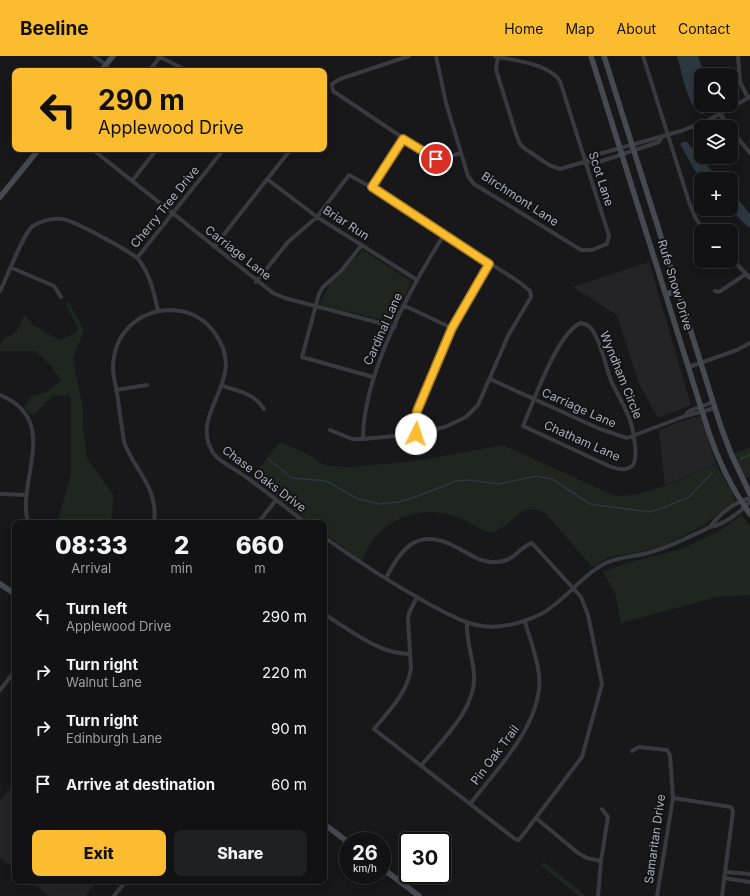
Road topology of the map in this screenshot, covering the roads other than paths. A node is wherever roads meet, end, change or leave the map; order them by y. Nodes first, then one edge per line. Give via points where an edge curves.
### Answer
1 (94, 56) edge
2 (113, 56) edge
3 (409, 56) edge
4 (436, 56) edge
5 (497, 56) edge
6 (591, 56) edge
7 (604, 56) edge
8 (643, 56) edge
9 (738, 56) edge
10 (159, 57) edge
11 (106, 65) junction
12 (104, 68) edge
13 (151, 68) edge
14 (182, 68) edge
15 (749, 97) edge
16 (720, 114) junction
17 (724, 120) edge
18 (668, 135) junction
19 (738, 138) edge
20 (403, 139) junction
21 (621, 147) junction
22 (634, 147) junction
23 (37, 152) edge
24 (96, 152) edge
25 (155, 152) edge
26 (222, 152) edge
27 (289, 152) edge
28 (461, 153) junction
29 (750, 153) edge
30 (623, 154) junction
31 (586, 161) junction
32 (268, 179) junction
33 (132, 181) junction
34 (372, 187) junction
35 (0, 197) edge
36 (173, 215) junction
37 (317, 217) junction
38 (700, 224) edge
39 (444, 236) junction
40 (608, 242) joint
41 (361, 246) junction
42 (214, 247) junction
43 (137, 258) junction
44 (489, 264) junction
45 (738, 265) edge
46 (12, 268) junction
47 (746, 274) junction
48 (750, 278) edge
49 (417, 280) junction
50 (256, 282) junction
51 (0, 291) edge
52 (678, 291) junction
53 (715, 291) dead end
54 (666, 294) junction
55 (61, 297) dead end
56 (316, 306) junction
57 (405, 306) junction
58 (158, 311) junction
59 (394, 327) junction
60 (452, 328) junction
61 (750, 343) edge
62 (701, 362) junction
63 (688, 367) junction
64 (373, 377) junction
65 (490, 379) junction
66 (147, 385) dead end
67 (223, 386) junction
68 (116, 390) junction
69 (0, 395) edge
70 (535, 399) junction
71 (714, 405) junction
72 (264, 409) dead end
73 (702, 409) junction
74 (330, 430) dead end
75 (416, 434) junction
76 (633, 437) junction
77 (363, 439) junction
78 (0, 494) edge
79 (750, 494) edge
80 (27, 495) junction
81 (750, 499) edge
82 (276, 500) junction
83 (741, 500) junction
84 (745, 507) junction
85 (750, 514) edge
86 (28, 520) edge
87 (154, 520) edge
88 (260, 520) edge
89 (302, 520) edge
90 (710, 527) junction
91 (327, 539) edge
92 (386, 578) junction
93 (0, 584) edge
94 (574, 588) junction
95 (12, 592) edge
96 (417, 597) junction
97 (327, 616) edge
98 (525, 622) junction
99 (467, 623) junction
100 (410, 654) junction
101 (12, 675) edge
102 (0, 690) edge
103 (632, 751) dead end
104 (421, 766) junction
105 (673, 798) junction
106 (470, 804) junction
107 (602, 810) dead end
108 (536, 818) junction
109 (327, 826) edge
110 (339, 835) edge
111 (601, 860) junction
112 (725, 872) junction
113 (750, 874) edge
114 (391, 875) edge
115 (724, 878) junction
116 (750, 882) edge
117 (124, 884) edge
118 (114, 896) edge
119 (419, 896) edge
120 (598, 896) edge
121 (657, 896) edge
122 (722, 896) edge

1 - 11 street
2 - 11 main road
3 - 20 street via 344,77 332,84 333,91
4 - 28 street, Birchmont Lane via 446,103
5 - 31 street, Scot Lane via 532,65 557,76
5 - 31 street via 497,73 520,144 555,168 565,168
6 - 21 main road, Rufe Snow Drive
7 - 22 main road, Rufe Snow Drive
8 - 18 street
9 - 15 street via 740,82
10 - 13 street
10 - 14 street
11 - 12 main road
15 - 16 street
16 - 17 street
16 - 18 street
18 - 22 street
18 - 38 street via 689,202
19 - 29 street
20 - 28 street via 436,159
20 - 34 street
21 - 22 street
21 - 30 main road, Rufe Snow Drive
21 - 31 street via 592,156
22 - 30 street
22 - 52 main road, Rufe Snow Drive
23 - 35 main road
24 - 33 street, Carriage Lane
25 - 33 street
26 - 36 street, Cherry Tree Drive
27 - 32 street
28 - 40 street, Birchmont Lane via 468,176 474,184 562,238 586,251
30 - 31 street via 593,164
30 - 54 main road, Rufe Snow Drive
31 - 40 street, Scot Lane via 609,236
32 - 37 street, Briar Run
32 - 42 street
33 - 36 street, Carriage Lane
34 - 37 street via 349,175
34 - 39 street
36 - 42 street, Carriage Lane
36 - 43 street, Cherry Tree Drive
37 - 41 street, Briar Run
37 - 50 street via 288,242
39 - 44 street
39 - 49 street, Cardinal Lane
41 - 49 street, Briar Run
41 - 56 street via 323,287
42 - 50 street, Carriage Lane
43 - 46 street via 78,224 69,220 52,219 32,227 25,236
43 - 58 street via 147,272
44 - 60 street
44 - 65 street via 525,286 531,295 529,304 508,336
45 - 47 street
46 - 51 street
46 - 55 street via 54,286
47 - 48 street
47 - 53 street via 719,292
49 - 57 street, Cardinal Lane
50 - 56 street, Carriage Lane via 285,298
52 - 54 main road
52 - 62 main road, Rufe Snow Drive
54 - 63 main road, Rufe Snow Drive
56 - 59 street, Carriage Lane
56 - 64 street via 302,357
57 - 59 street, Cardinal Lane
57 - 60 street
58 - 67 street, Chase Oaks Drive via 176,310 189,313 200,318 217,335 226,363
58 - 68 street, Chase Oaks Drive via 135,321 119,340 113,368
59 - 64 street, Cardinal Lane
60 - 75 street via 417,411
61 - 62 street
62 - 63 street
62 - 71 main road, Rufe Snow Drive
63 - 73 main road, Rufe Snow Drive
64 - 77 street, Cardinal Lane via 363,419
65 - 70 street, Carriage Lane
65 - 75 street via 474,410 460,421
66 - 68 street
67 - 72 street via 245,393 259,401
67 - 82 street, Chase Oaks Drive via 207,419 206,434 209,445 220,460
68 - 87 street, Chase Oaks Drive via 124,442 148,483 152,494
69 - 80 street via 8,398 22,410 32,430 33,456
70 - 76 street, Carriage Lane via 600,429 620,436
70 - 76 street, Chatham Lane via 523,426 608,466 619,470 628,469 634,464
70 - 76 street, Wyndham Circle via 556,351 577,324 585,324 591,328 600,345 612,383 628,414
71 - 73 street
71 - 79 main road, Rufe Snow Drive via 732,456
73 - 76 street via 689,411 684,416
73 - 83 main road, Rufe Snow Drive via 719,461
74 - 77 street via 352,439
75 - 77 street
78 - 80 street
80 - 86 street
81 - 83 street
81 - 84 street
82 - 88 street
82 - 89 street, Chase Oaks Drive
83 - 84 main road, Rufe Snow Drive
83 - 90 street via 716,519
84 - 85 main road, Rufe Snow Drive
84 - 90 street via 717,526
90 - 94 street via 659,549 611,560 593,571
91 - 92 street
92 - 94 street via 402,552 420,541 433,538 440,540 475,558 490,562 504,561 532,543
92 - 96 street
93 - 95 main road
94 - 98 street via 554,606
94 - 108 street via 581,597 588,615 601,676 601,691 582,757
96 - 99 street
96 - 100 street via 408,620
97 - 100 street via 384,650
98 - 99 street via 495,626
98 - 106 street, Pin Oak Trail via 539,675 537,696 531,716 525,732
99 - 104 street via 474,688 468,706
100 - 104 street via 411,668 407,683 374,729
101 - 102 street
103 - 105 street, Samaritan Drive via 639,747 667,750 670,755
104 - 106 street
105 - 112 street via 731,807 733,812
105 - 121 street, Samaritan Drive
106 - 108 street via 517,840
107 - 111 street via 608,817
108 - 111 street via 578,853 586,858
109 - 110 main road
111 - 120 street
112 - 113 street
112 - 115 street
114 - 119 main road
115 - 116 street
115 - 122 street
117 - 118 street

